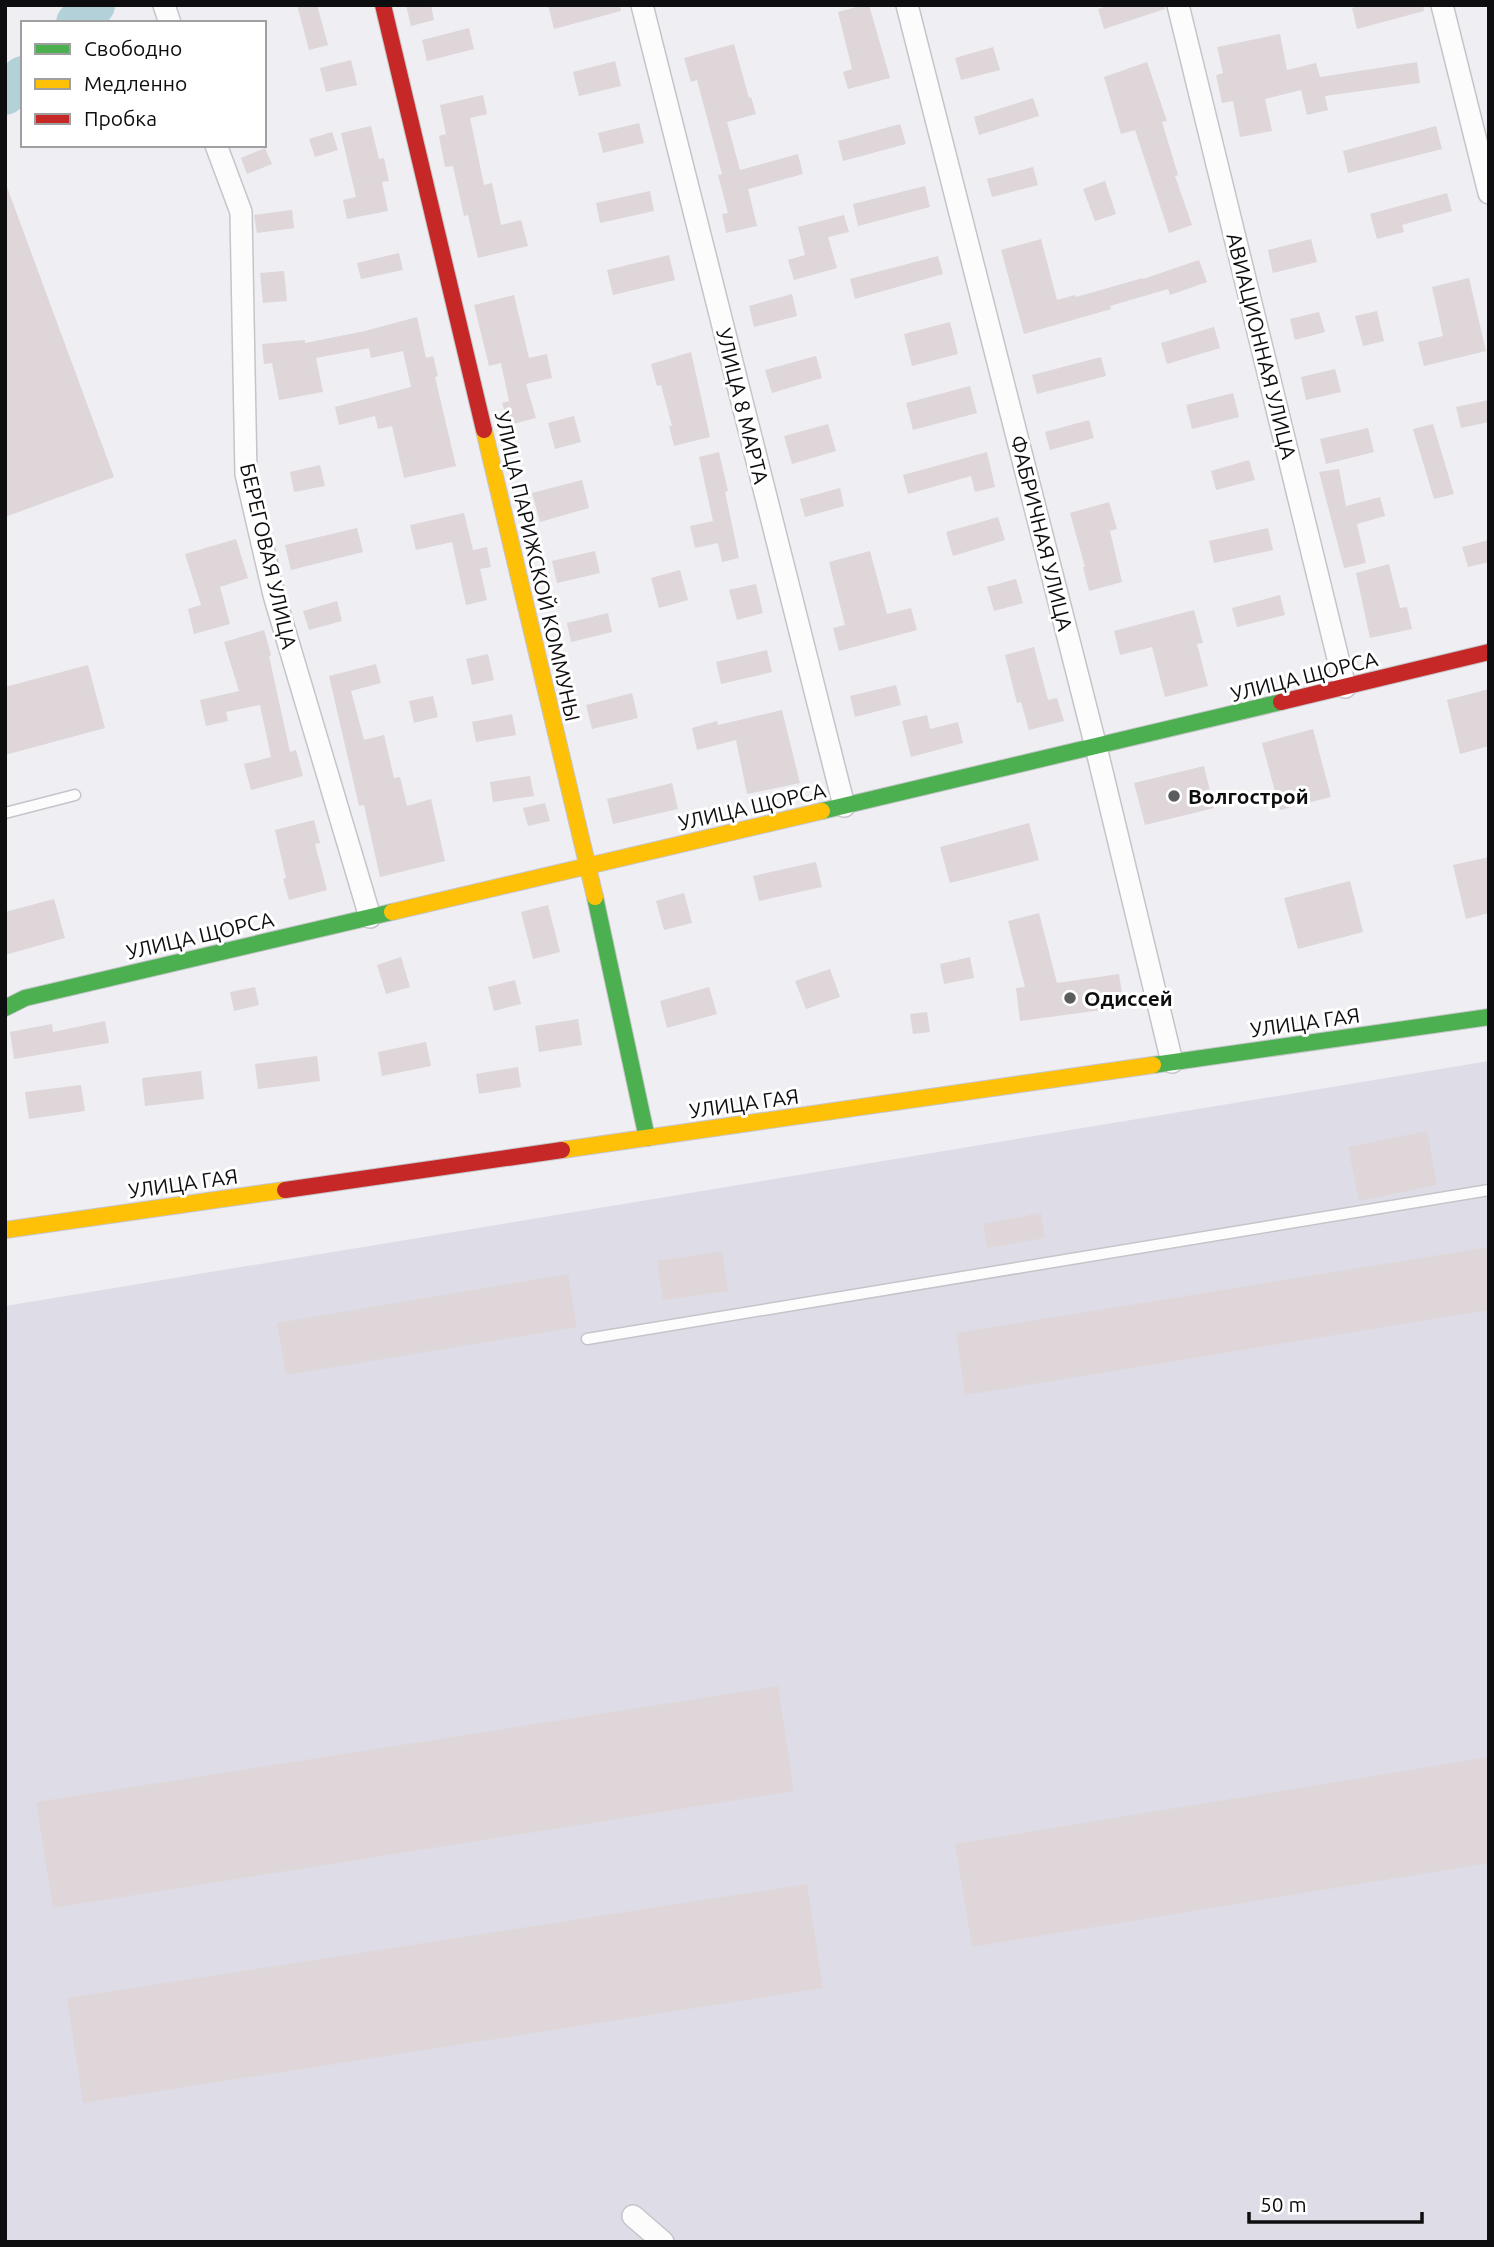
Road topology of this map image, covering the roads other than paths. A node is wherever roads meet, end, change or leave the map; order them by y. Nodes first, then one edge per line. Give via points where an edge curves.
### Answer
1 (383, 5) edge
2 (642, 5) edge
3 (907, 5) edge
4 (1178, 5) edge
5 (1442, 5) edge
6 (217, 147) edge
7 (1489, 193) edge
8 (1489, 652) edge
9 (1345, 687) junction
10 (1096, 747) junction
11 (75, 795) dead end
12 (845, 806) junction
13 (5, 813) edge
14 (588, 866) junction
15 (370, 917) junction
16 (5, 1008) edge
17 (1489, 1017) edge
18 (1172, 1062) junction
19 (647, 1138) junction
20 (1489, 1190) edge
21 (5, 1230) edge
22 (587, 1339) dead end
23 (633, 2216) dead end
24 (663, 2242) edge

1 - 14 street, УЛИЦА ПАРИЖСКОЙ КОММУНЫ
2 - 12 street, УЛИЦА 8 МАРТА
3 - 10 street, ФАБРИЧНАЯ УЛИЦА
4 - 9 street, АВИАЦИОННАЯ УЛИЦА
5 - 7 street
6 - 15 street, БЕРЕГОВАЯ УЛИЦА via 242,212 246,474 274,595
8 - 9 street, УЛИЦА ЩОРСА
9 - 10 street, УЛИЦА ЩОРСА
10 - 12 street, УЛИЦА ЩОРСА
10 - 18 street, ФАБРИЧНАЯ УЛИЦА
11 - 13 lane
12 - 14 street, УЛИЦА ЩОРСА
14 - 15 street, УЛИЦА ЩОРСА
14 - 19 street, УЛИЦА ПАРИЖСКОЙ КОММУНЫ
15 - 16 street, УЛИЦА ЩОРСА via 25,998
17 - 18 street, УЛИЦА ГАЯ
18 - 19 street, УЛИЦА ГАЯ
19 - 21 street, УЛИЦА ГАЯ
20 - 22 lane
23 - 24 street

